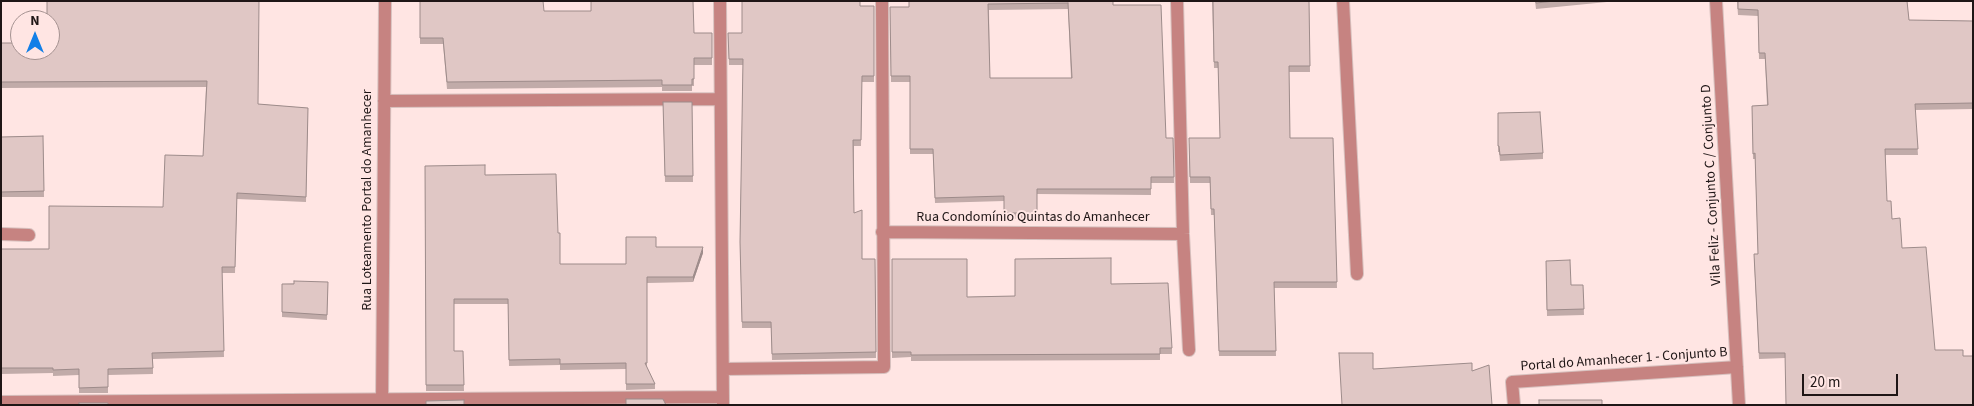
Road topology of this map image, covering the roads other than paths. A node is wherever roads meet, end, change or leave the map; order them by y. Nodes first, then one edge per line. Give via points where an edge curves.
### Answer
1 (385, 1) edge
2 (720, 1) edge
3 (882, 1) edge
4 (1177, 1) edge
5 (1343, 1) edge
6 (1716, 1) edge
7 (720, 99) junction
8 (384, 101) junction
9 (882, 232) junction
10 (1, 234) edge
11 (1184, 234) junction
12 (29, 235) dead end
13 (1357, 274) dead end
14 (1189, 350) dead end
15 (1737, 368) junction
16 (723, 369) junction
17 (723, 401) edge
18 (1, 402) edge
19 (382, 402) edge
20 (1514, 405) edge
21 (1740, 405) edge

1 - 8 street, Rua Loteamento Portal do Amanhecer
2 - 7 street
3 - 9 street
4 - 11 street
5 - 13 street
6 - 15 street, Vila Feliz - Conjunto C / Conjunto D
7 - 8 street
7 - 16 street
8 - 19 street, Rua Loteamento Portal do Amanhecer
9 - 11 street, Rua Condomínio Quintas do Amanhecer
9 - 16 street via 884,367
10 - 12 street
11 - 14 street
15 - 20 street, Portal do Amanhecer 1 - Conjunto B via 1512,382
15 - 21 street, Vila Feliz - Conjunto C / Conjunto D
16 - 17 street
17 - 19 street
18 - 19 street

